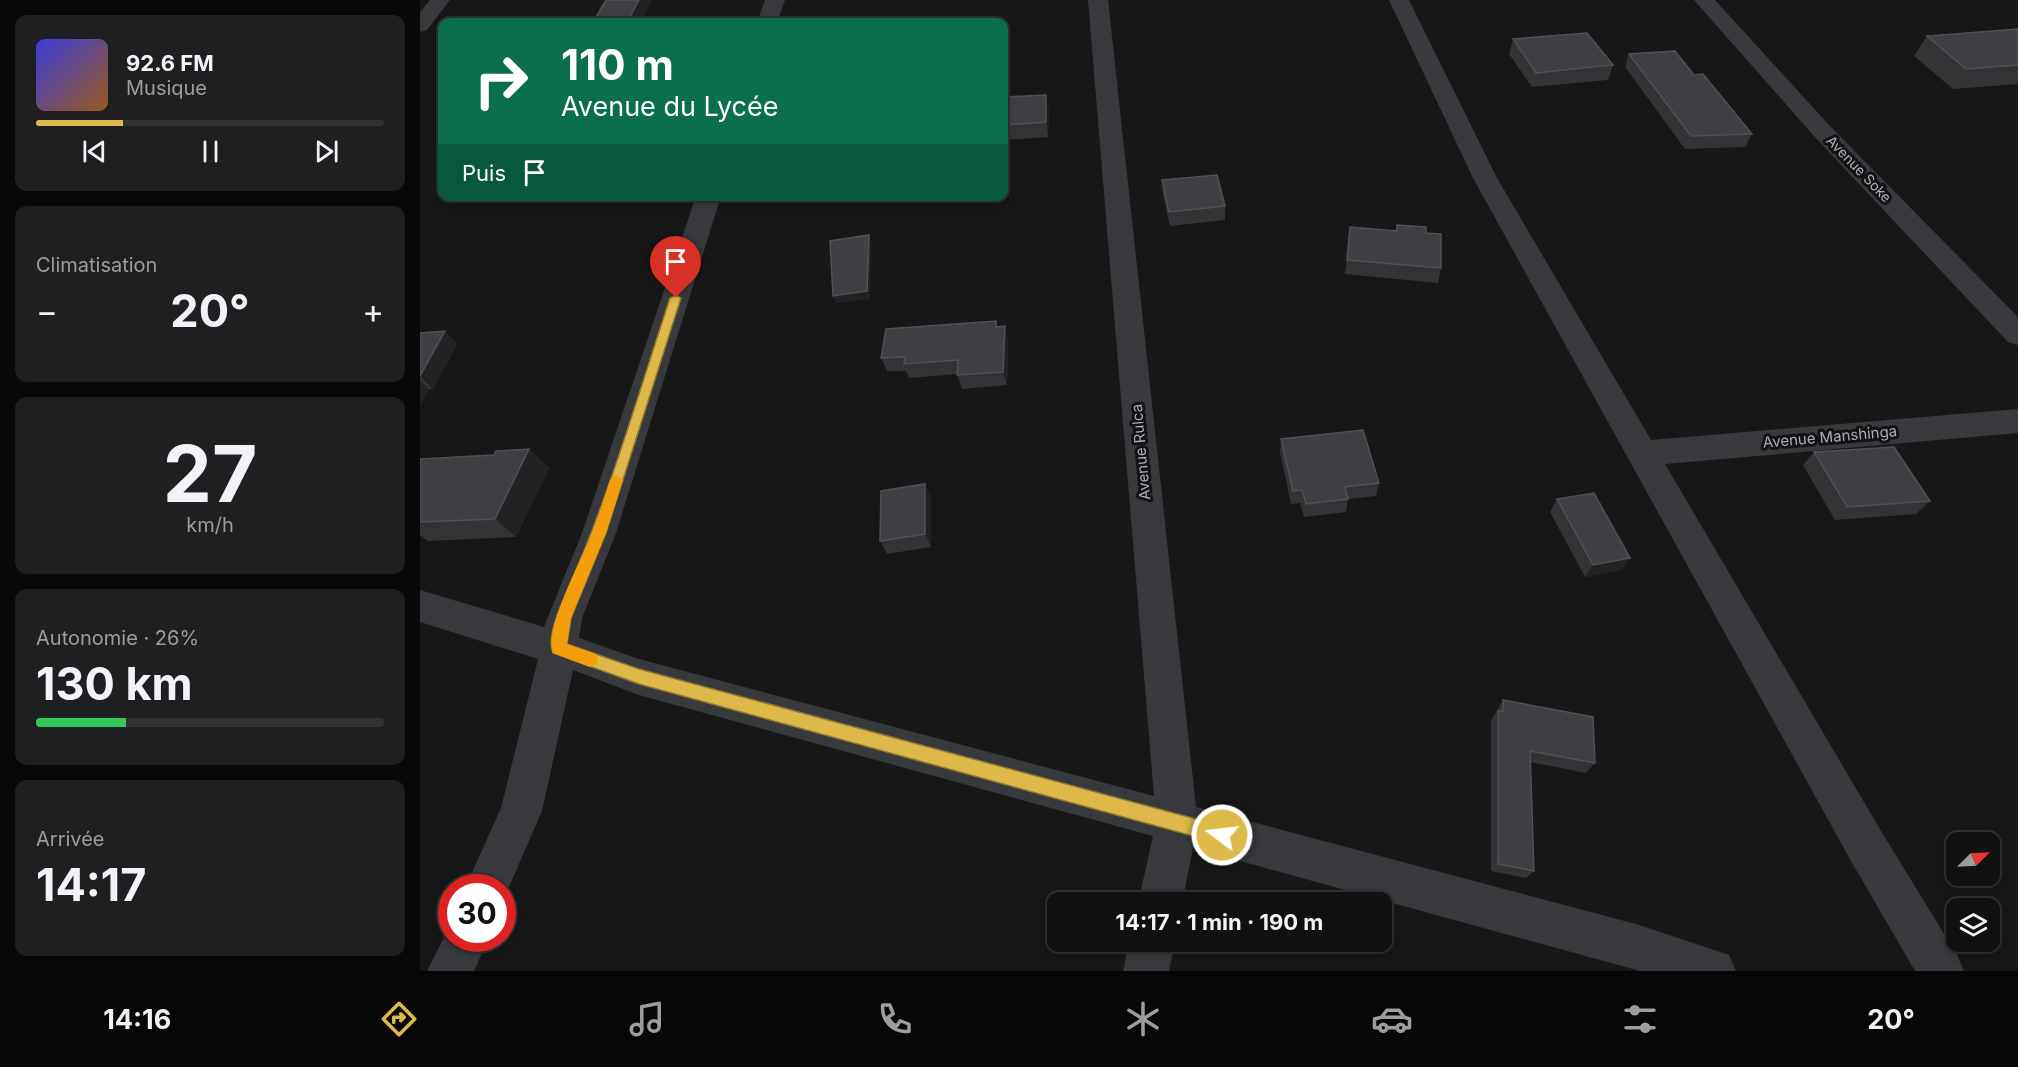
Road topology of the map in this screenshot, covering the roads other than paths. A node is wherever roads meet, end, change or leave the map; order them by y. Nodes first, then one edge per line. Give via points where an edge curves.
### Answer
1 (440, 0) edge
2 (775, 0) edge
3 (1098, 0) edge
4 (1399, 0) edge
5 (1704, 0) edge
6 (768, 18) edge
7 (420, 26) edge
8 (707, 201) edge
9 (2018, 335) edge
10 (2018, 421) edge
11 (1642, 453) junction
12 (420, 606) edge
13 (559, 648) junction
14 (1177, 823) junction
15 (493, 874) edge
16 (1162, 892) edge
17 (459, 952) edge
18 (1150, 952) edge
19 (450, 971) edge
20 (1146, 971) edge
21 (1713, 971) edge
22 (1941, 971) edge

1 - 7 street
2 - 6 street
3 - 14 street, Avenue Rulca
4 - 11 street via 1485,178
5 - 9 street, Avenue Soke via 1821,130
8 - 13 street via 599,533 564,618
10 - 11 street, Avenue Manshinga
11 - 22 street
12 - 13 street
13 - 14 street via 639,677
13 - 15 street via 521,811
14 - 16 street, Avenue Rulca
14 - 21 street
17 - 19 street
18 - 20 street

